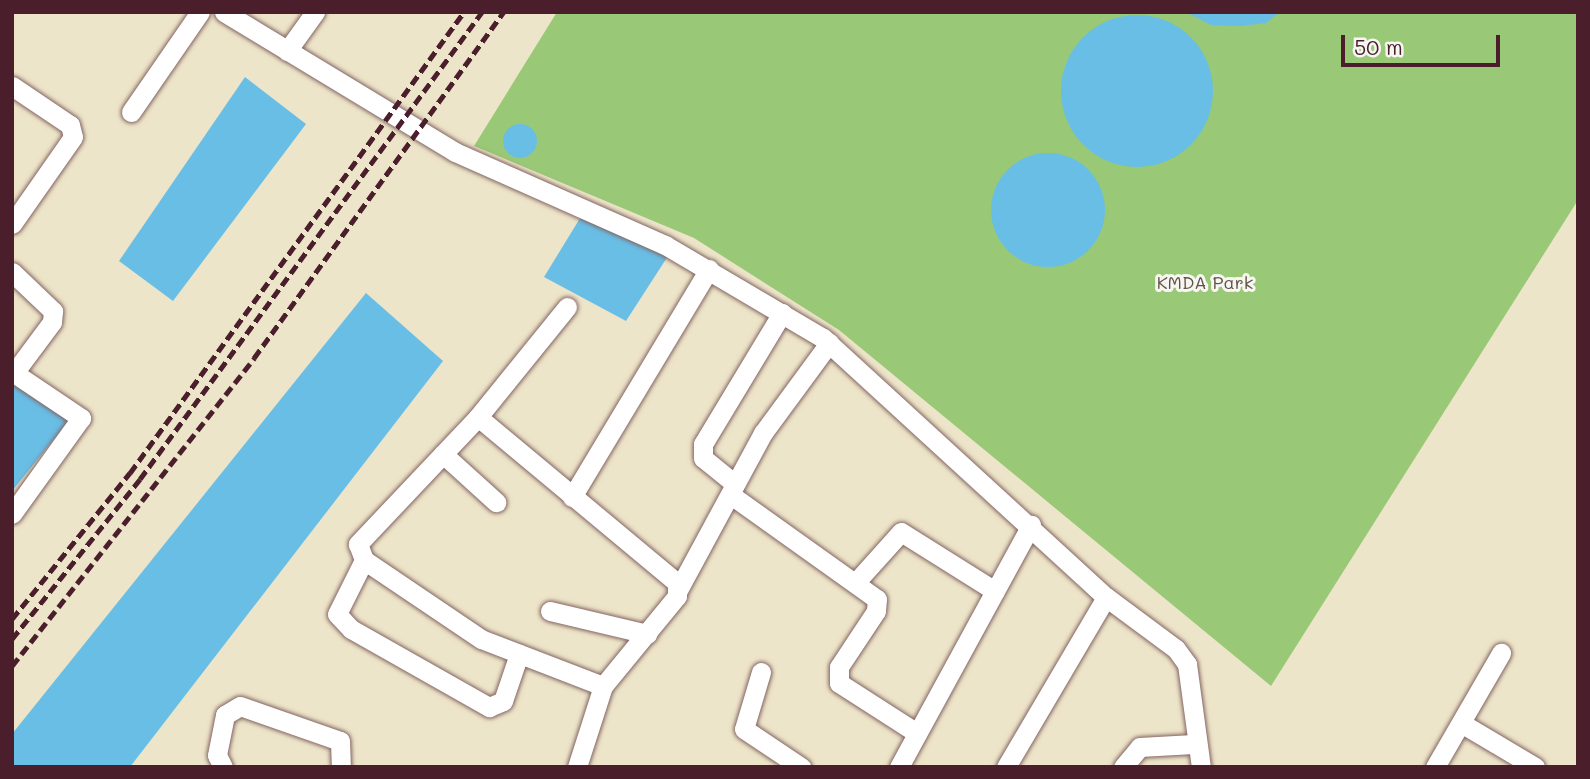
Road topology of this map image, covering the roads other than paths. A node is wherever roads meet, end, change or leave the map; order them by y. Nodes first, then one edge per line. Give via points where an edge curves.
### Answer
1 (200, 12) edge
2 (223, 12) edge
3 (315, 12) edge
4 (287, 51) junction
5 (12, 86) edge
6 (131, 112) dead end
7 (12, 224) edge
8 (709, 269) junction
9 (12, 272) edge
10 (567, 307) dead end
11 (782, 313) junction
12 (829, 343) junction
13 (13, 372) edge
14 (478, 417) junction
15 (443, 454) junction
16 (733, 490) junction
17 (572, 497) junction
18 (496, 502) dead end
19 (12, 514) edge
20 (1031, 526) junction
21 (364, 560) junction
22 (856, 582) junction
23 (678, 590) junction
24 (995, 591) junction
25 (1106, 597) junction
26 (550, 611) dead end
27 (647, 634) junction
28 (1501, 653) dead end
29 (519, 654) junction
30 (761, 672) dead end
31 (603, 686) junction
32 (1461, 723) junction
33 (917, 733) junction
34 (1193, 744) junction
35 (223, 767) edge
36 (341, 767) edge
37 (577, 767) edge
38 (801, 767) edge
39 (899, 767) edge
40 (1006, 767) edge
41 (1123, 767) edge
42 (1201, 767) edge
43 (1434, 767) edge
44 (1535, 767) edge

1 - 6 street
2 - 4 street
3 - 4 street
4 - 8 street via 455,152
5 - 7 street via 70,125 73,137
8 - 11 street
8 - 17 street
9 - 13 street via 53,311 52,322
10 - 14 street
11 - 12 street
11 - 16 street via 703,444 703,458
12 - 16 street via 799,378
12 - 20 street
13 - 19 street via 81,418
14 - 15 street
14 - 17 street
15 - 18 street
15 - 21 street via 360,538
16 - 22 street
16 - 23 street
17 - 23 street via 667,573
20 - 24 street
20 - 25 street
21 - 29 street via 481,639
21 - 29 street via 337,614 351,629 489,707 503,701
22 - 24 street via 901,532
22 - 33 street via 879,604 839,667 839,683
23 - 27 street
24 - 33 street
25 - 34 street via 1176,649 1186,664
25 - 40 street
26 - 27 street
27 - 31 street
28 - 32 street
29 - 31 street
30 - 38 street via 744,729
31 - 37 street
32 - 43 street
32 - 44 street
33 - 39 street
34 - 41 street via 1140,747
34 - 42 street
35 - 36 street via 217,755 225,715 240,706 340,741

